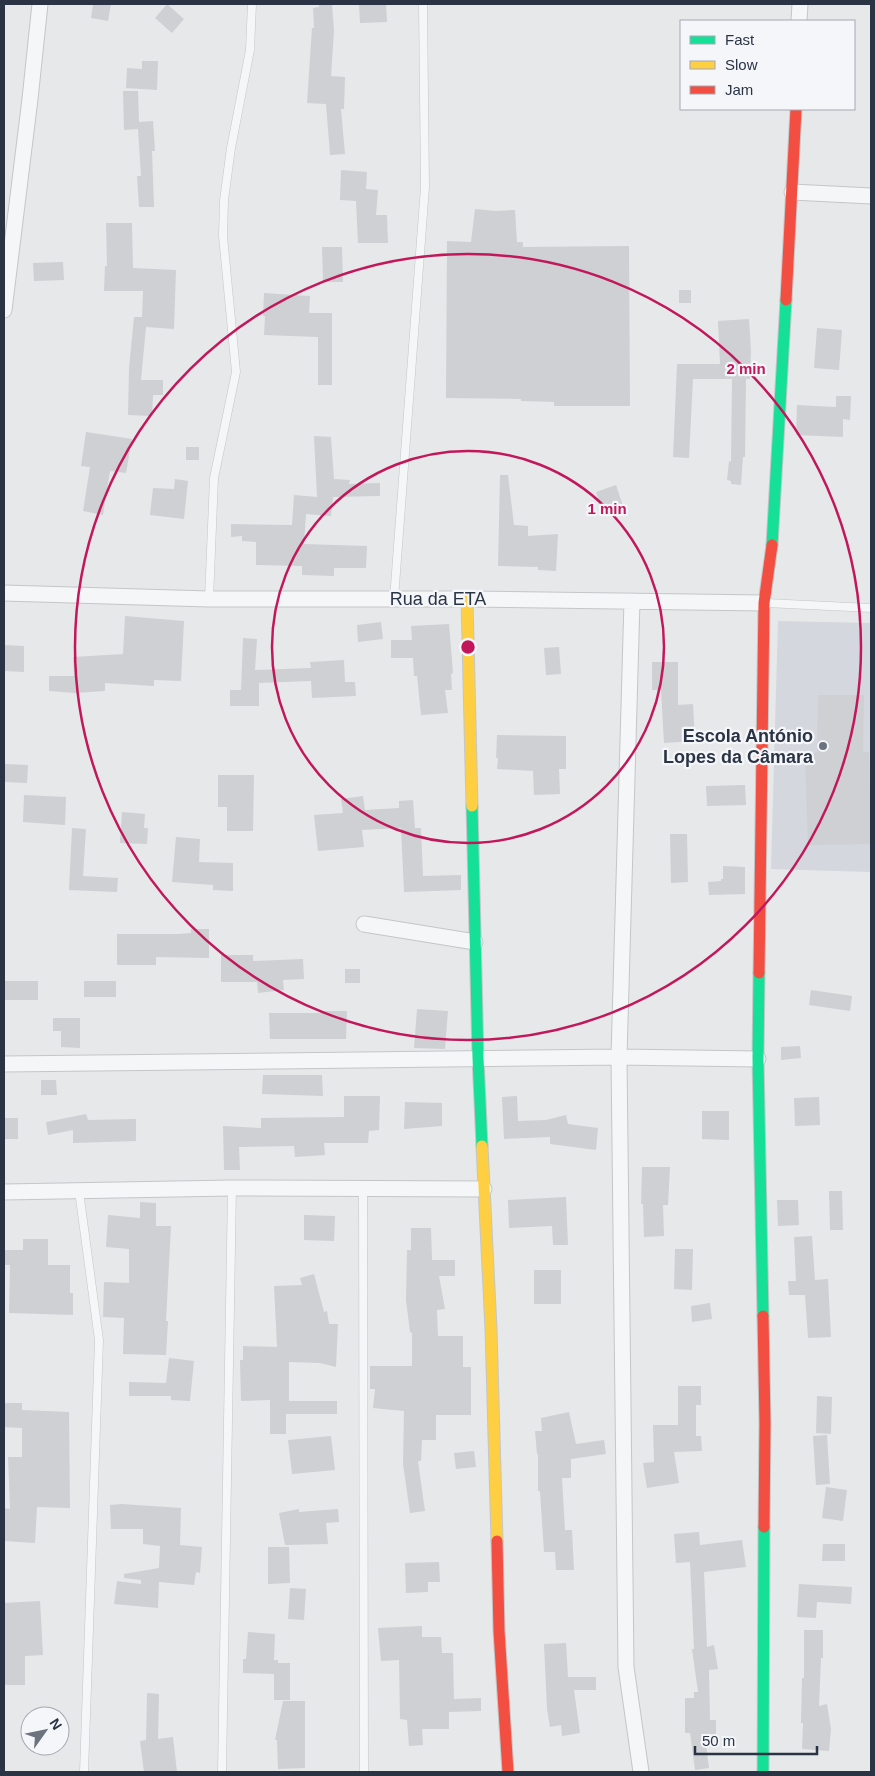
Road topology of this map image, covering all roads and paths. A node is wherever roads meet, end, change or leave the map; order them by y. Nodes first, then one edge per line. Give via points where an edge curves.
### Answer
1 (40, 4) edge
2 (252, 4) edge
3 (423, 4) edge
4 (800, 4) edge
5 (799, 20) edge
6 (796, 110) edge
7 (792, 192) junction
8 (871, 196) edge
9 (4, 310) edge
10 (4, 594) edge
11 (394, 599) junction
12 (467, 599) junction
13 (209, 600) junction
14 (632, 601) junction
15 (764, 603) junction
16 (871, 608) edge
17 (364, 924) dead end
18 (476, 942) junction
19 (619, 1057) junction
20 (478, 1058) junction
21 (758, 1059) junction
22 (4, 1064) edge
23 (232, 1188) junction
24 (363, 1189) junction
25 (484, 1189) junction
26 (79, 1191) junction
27 (4, 1192) edge
28 (84, 1772) edge
29 (222, 1772) edge
30 (364, 1772) edge
31 (508, 1772) edge
32 (641, 1772) edge
33 (763, 1772) edge

1 - 9 street
2 - 13 lane via 250,50 224,200 223,236 236,372 214,478
3 - 11 lane via 425,186
4 - 5 street
6 - 7 street
7 - 8 street
7 - 15 street via 774,534
10 - 13 street, Rua da ETA
11 - 12 street, Rua da ETA
11 - 13 street, Rua da ETA
12 - 14 street, Rua da ETA
12 - 18 street
14 - 15 street, Rua da ETA
14 - 19 street
15 - 16 lane, Rua da ETA
15 - 21 street
17 - 18 street
18 - 20 street
19 - 20 street
19 - 21 street
19 - 32 street via 626,1667
20 - 22 street
20 - 25 street
21 - 33 street via 765,1423
23 - 24 street
23 - 26 street
23 - 29 lane
24 - 25 street
24 - 30 lane
25 - 31 street via 499,1630
26 - 27 street
26 - 28 lane via 99,1340

